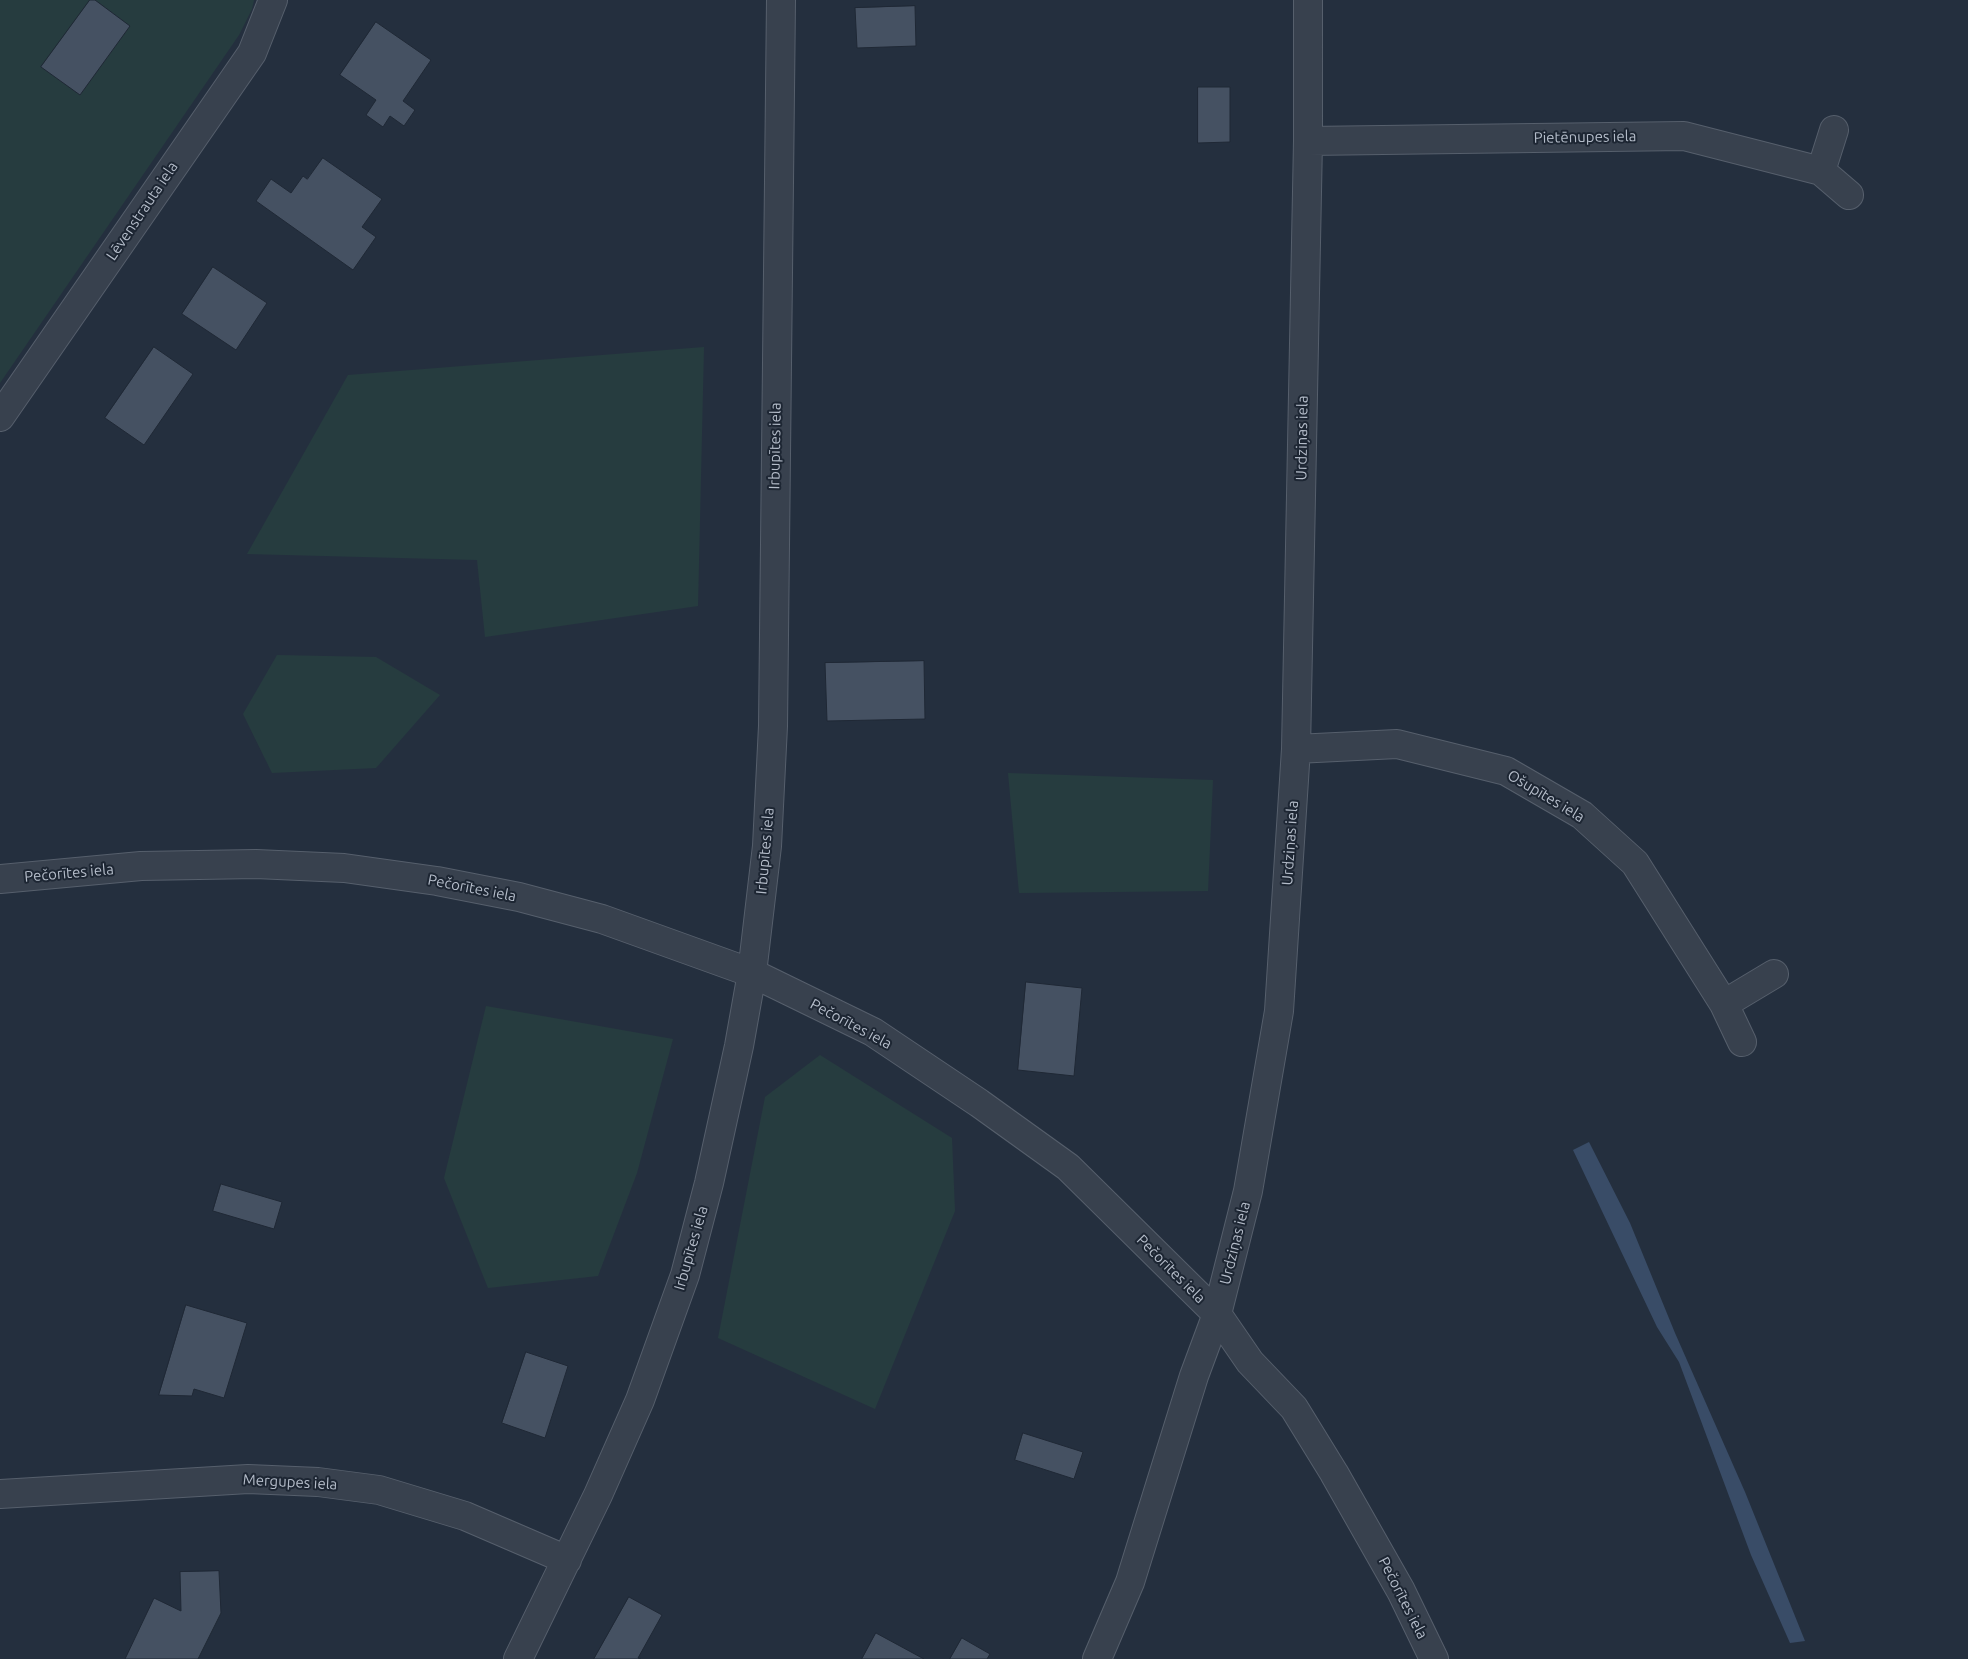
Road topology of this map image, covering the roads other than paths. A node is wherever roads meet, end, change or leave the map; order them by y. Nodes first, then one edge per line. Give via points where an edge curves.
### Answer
1 (273, 0) edge
2 (781, 0) edge
3 (1308, 0) edge
4 (1834, 130) dead end
5 (1308, 141) junction
6 (1821, 171) junction
7 (1849, 195) dead end
8 (0, 417) edge
9 (1296, 750) junction
10 (0, 879) edge
11 (752, 973) junction
12 (1774, 974) dead end
13 (1724, 1004) junction
14 (1742, 1042) dead end
15 (1217, 1314) junction
16 (0, 1494) edge
17 (567, 1560) junction
18 (518, 1659) edge
19 (1097, 1659) edge
20 (1434, 1659) edge

1 - 8 street, Lēvenstrauta iela via 252,53
2 - 11 street, Irbupītes iela via 773,726 767,846
3 - 5 street, Urdziņas iela
4 - 6 street
5 - 6 street, Pietēnupes iela via 1684,136
5 - 9 street, Urdziņas iela
6 - 7 street, Pietēnupes iela
9 - 13 street, Ošupītes iela via 1397,744 1506,771 1582,815 1635,863
9 - 15 street, Urdziņas iela via 1279,1011 1248,1191
10 - 11 street, Pečorītes iela via 141,866 256,864 344,868 437,881 602,919
11 - 15 street, Pečorītes iela via 873,1032 1068,1168
11 - 17 street, Irbupītes iela via 711,1174 685,1275 640,1400
12 - 13 street
13 - 14 street, Ošupītes iela
15 - 19 street, Urdziņas iela via 1194,1376 1130,1582
15 - 20 street, Pečorītes iela via 1250,1362 1294,1408 1401,1590
16 - 17 street, Mergupes iela via 248,1479 318,1482 379,1490 455,1513
17 - 18 street, Irbupītes iela

